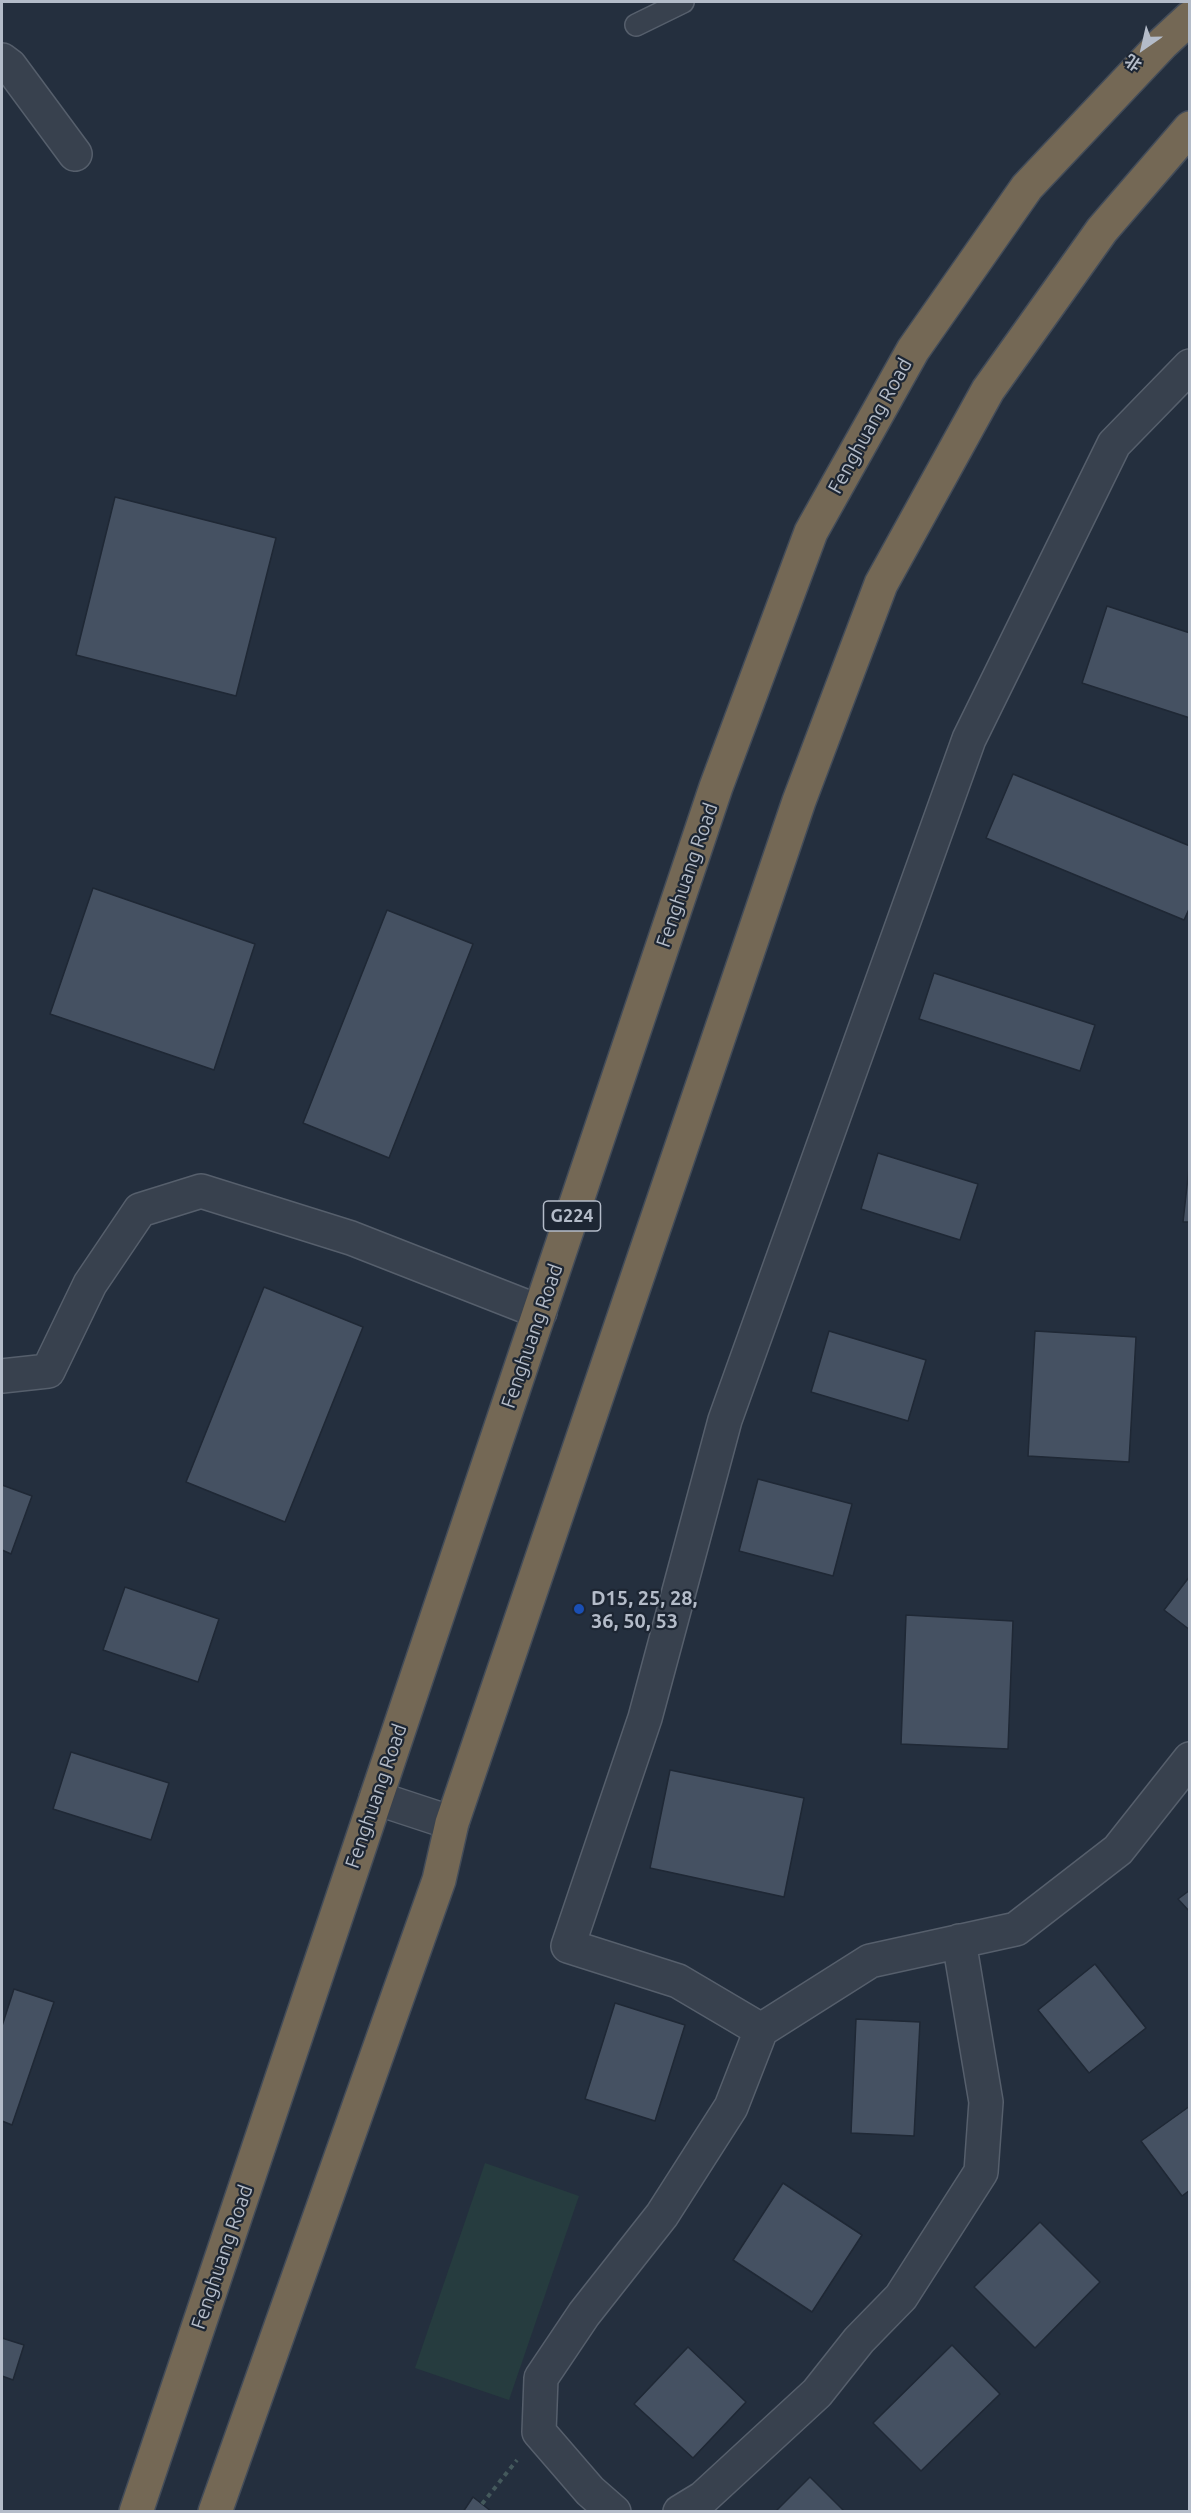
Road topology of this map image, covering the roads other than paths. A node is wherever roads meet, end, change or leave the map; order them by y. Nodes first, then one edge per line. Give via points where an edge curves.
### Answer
1 (683, 2) edge
2 (1190, 18) edge
3 (636, 25) dead end
4 (2, 60) edge
5 (1190, 128) edge
6 (75, 154) dead end
7 (1190, 366) edge
8 (540, 1312) junction
9 (2, 1376) edge
10 (1190, 1759) edge
11 (376, 1798) junction
12 (452, 1823) junction
13 (959, 1941) junction
14 (761, 2030) junction
15 (136, 2511) edge
16 (215, 2511) edge
17 (614, 2511) edge
18 (680, 2511) edge

1 - 3 lane
2 - 8 highway, Fenghuang Road / G224 via 1027,187 913,350 811,532 716,787
4 - 6 street
5 - 12 highway via 1102,230 988,390 881,584 799,801
7 - 14 street via 1114,444 969,739 725,1420 645,1718 567,1946 678,1981
8 - 9 street via 351,1238 201,1191 140,1210 90,1284 48,1371
8 - 11 highway, Fenghuang Road / G224
10 - 13 street via 1118,1850 1016,1929
11 - 12 street
11 - 15 highway, Fenghuang Road / G224
12 - 16 highway via 439,1880
13 - 14 street via 870,1961
13 - 18 street via 986,2102 981,2172 902,2297 859,2340 817,2393 703,2498
14 - 17 street via 731,2107 662,2216 584,2314 541,2378 539,2432 590,2491

